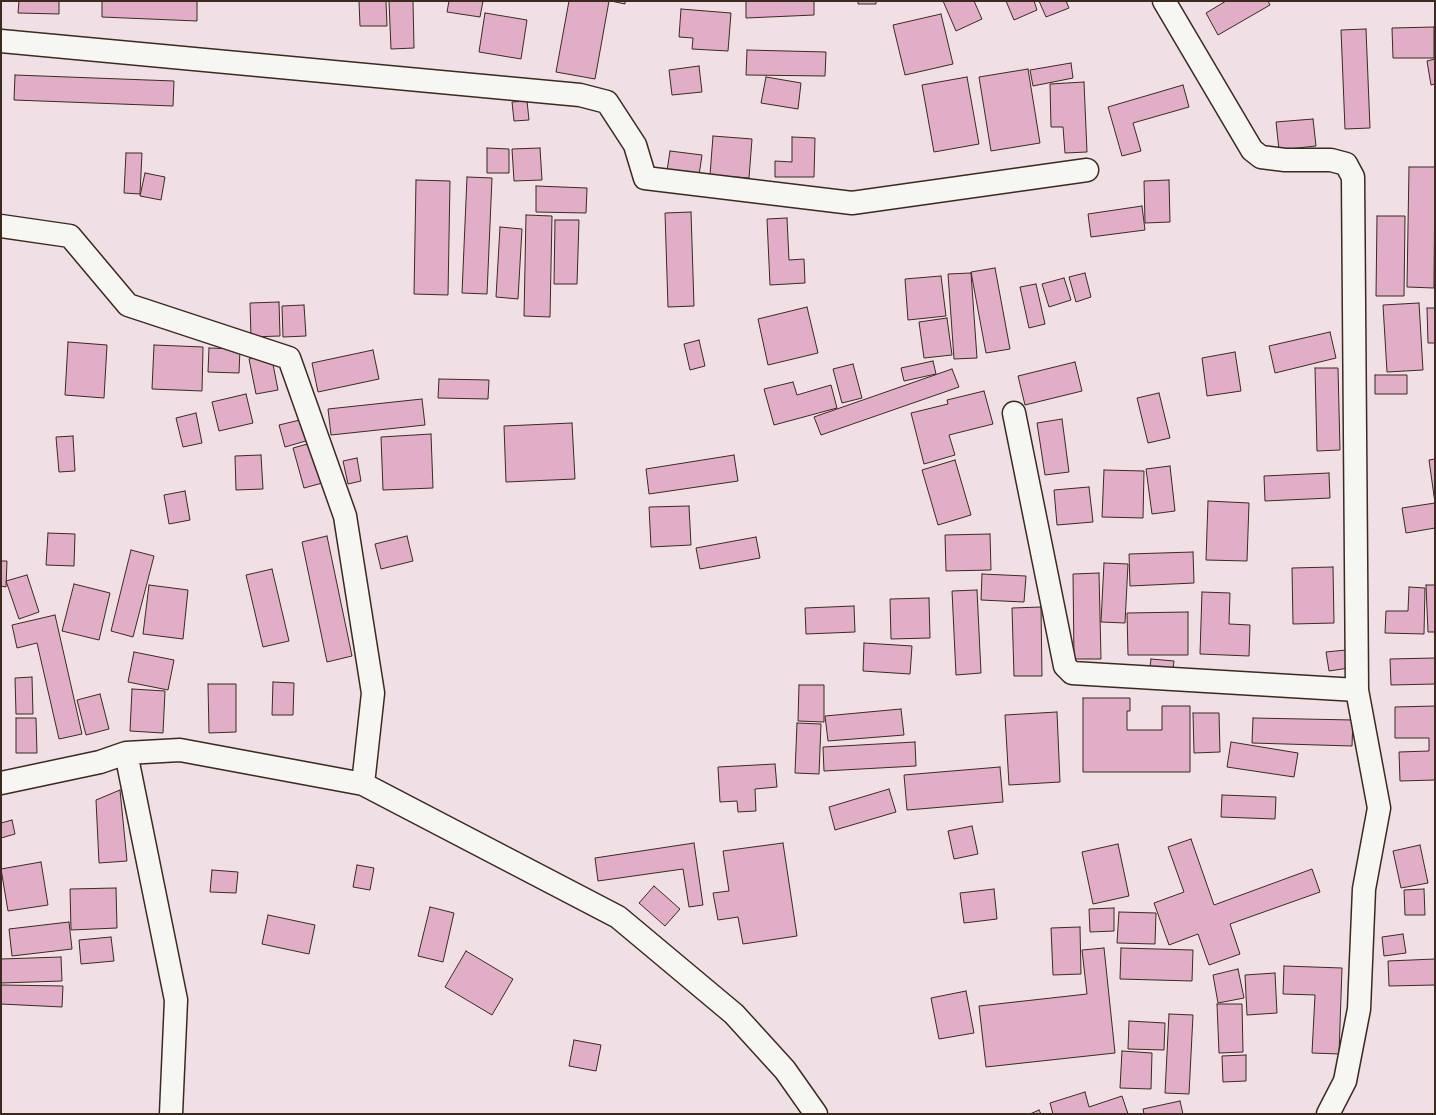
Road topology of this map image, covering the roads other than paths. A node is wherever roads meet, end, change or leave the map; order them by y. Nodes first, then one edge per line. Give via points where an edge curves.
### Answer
1 (1164, 1) edge
2 (1, 41) edge
3 (1087, 170) dead end
4 (1, 226) edge
5 (1014, 413) dead end
6 (1357, 690) junction
7 (126, 753) junction
8 (1, 783) edge
9 (363, 784) junction
10 (171, 1114) edge
11 (816, 1114) edge
12 (1328, 1114) edge

1 - 6 street via 1252,150 1262,157 1331,160 1346,164 1353,177
2 - 3 street via 580,95 607,102 635,145 645,178 852,203
4 - 9 street via 70,236 128,305 289,358 345,516 373,693
5 - 6 street via 1064,666 1072,673
6 - 12 street via 1379,808 1364,889 1359,1009 1345,1081
7 - 8 street via 100,762
7 - 9 street via 180,750
7 - 10 street via 176,1000
9 - 11 street via 618,917 734,1014 785,1070

